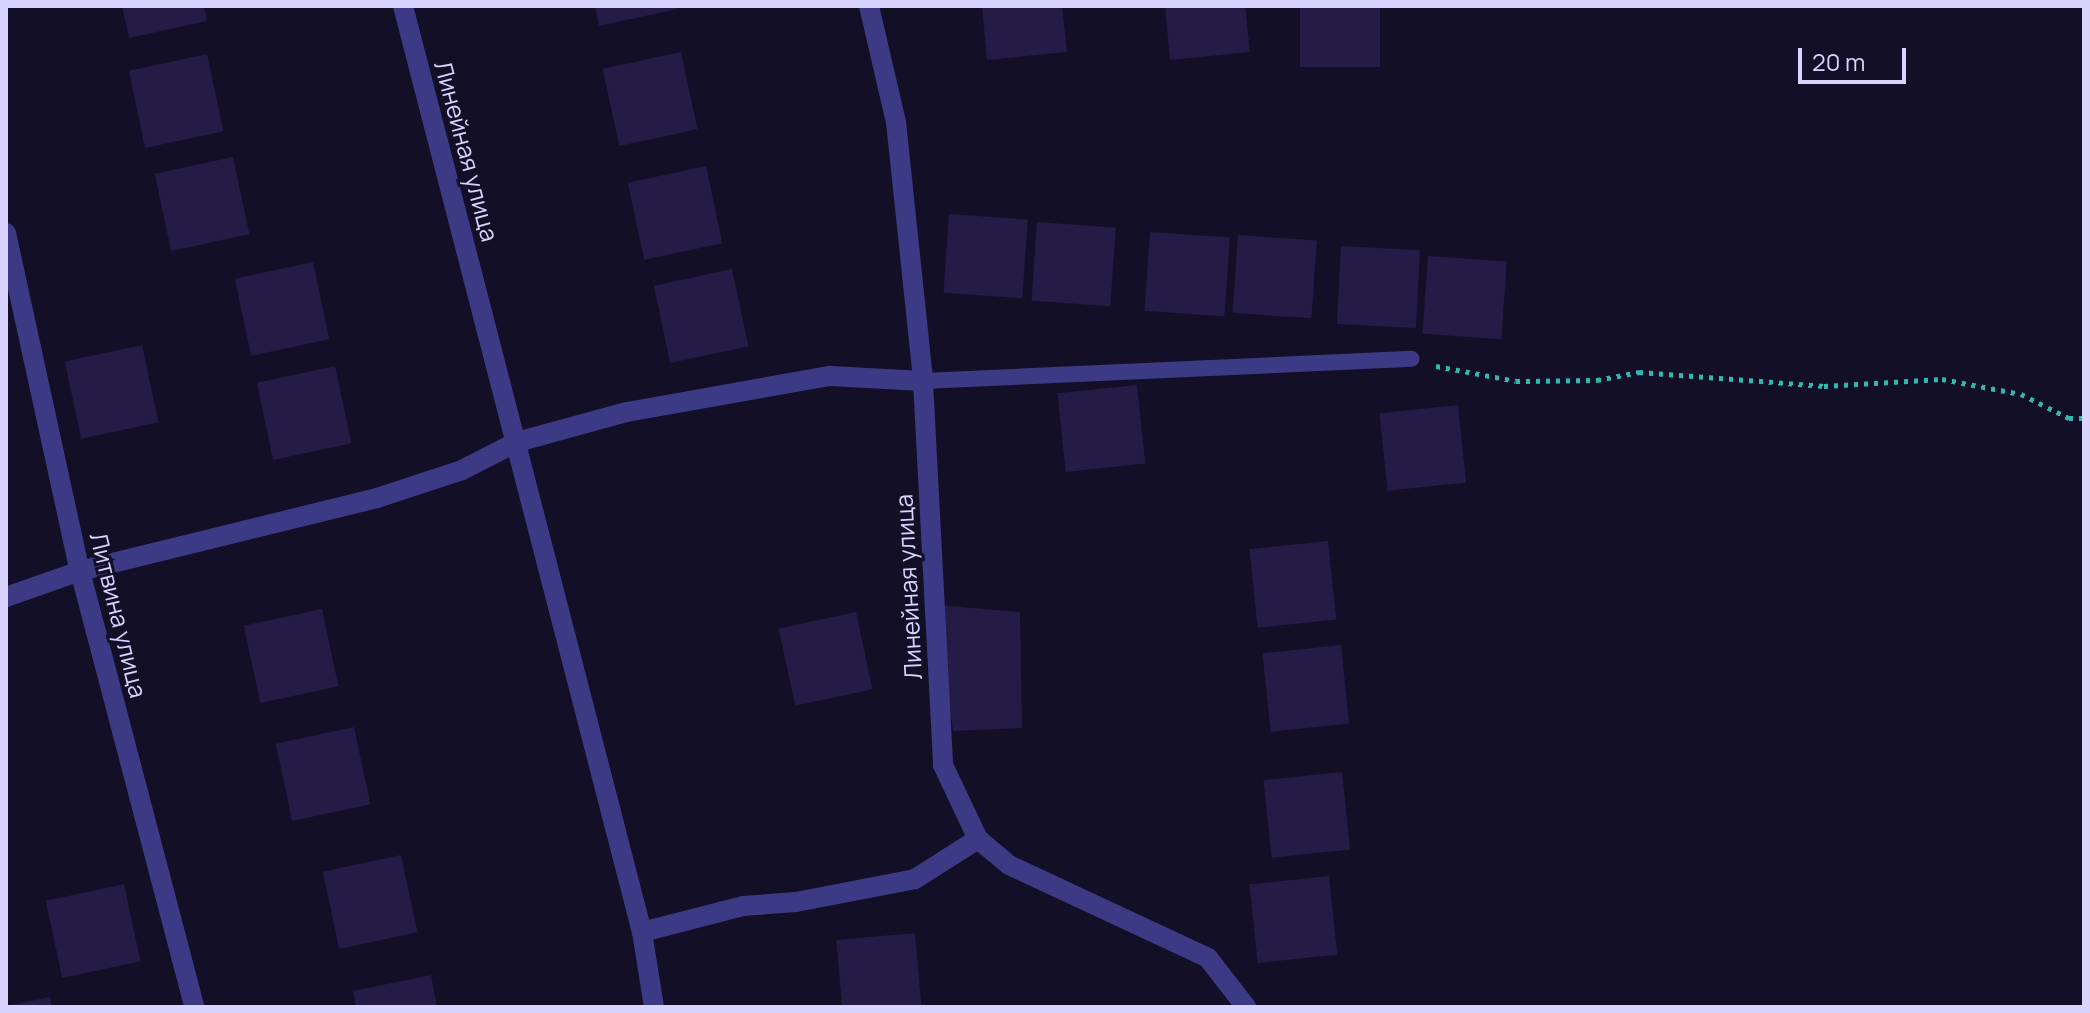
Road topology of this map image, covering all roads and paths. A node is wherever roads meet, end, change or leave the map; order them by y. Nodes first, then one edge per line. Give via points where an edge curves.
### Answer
1 (403, 6) edge
2 (869, 6) edge
3 (6, 233) edge
4 (1412, 359) joint
5 (923, 381) junction
6 (2084, 418) edge
7 (517, 442) junction
8 (80, 571) junction
9 (6, 597) edge
10 (978, 839) junction
11 (642, 932) junction
12 (194, 1007) edge
13 (654, 1007) edge
14 (1246, 1007) edge

1 - 7 street, Линейная улица
2 - 5 street, Линейная улица via 896,122
3 - 8 street, Литвина улица
4 - 5 lane
4 - 6 path via 1481,378 1516,381 1597,380 1639,372 1824,386 1942,379 2021,394 2069,418
5 - 7 street via 830,376 627,412
5 - 10 street, Линейная улица via 943,765
7 - 8 street via 462,470 377,498
7 - 11 street, Линейная улица
8 - 9 street
8 - 12 street, Литвина улица
10 - 11 street via 915,879 796,902 743,906
10 - 14 street, Линейная улица via 1009,865 1208,958
11 - 13 street, Линейная улица

